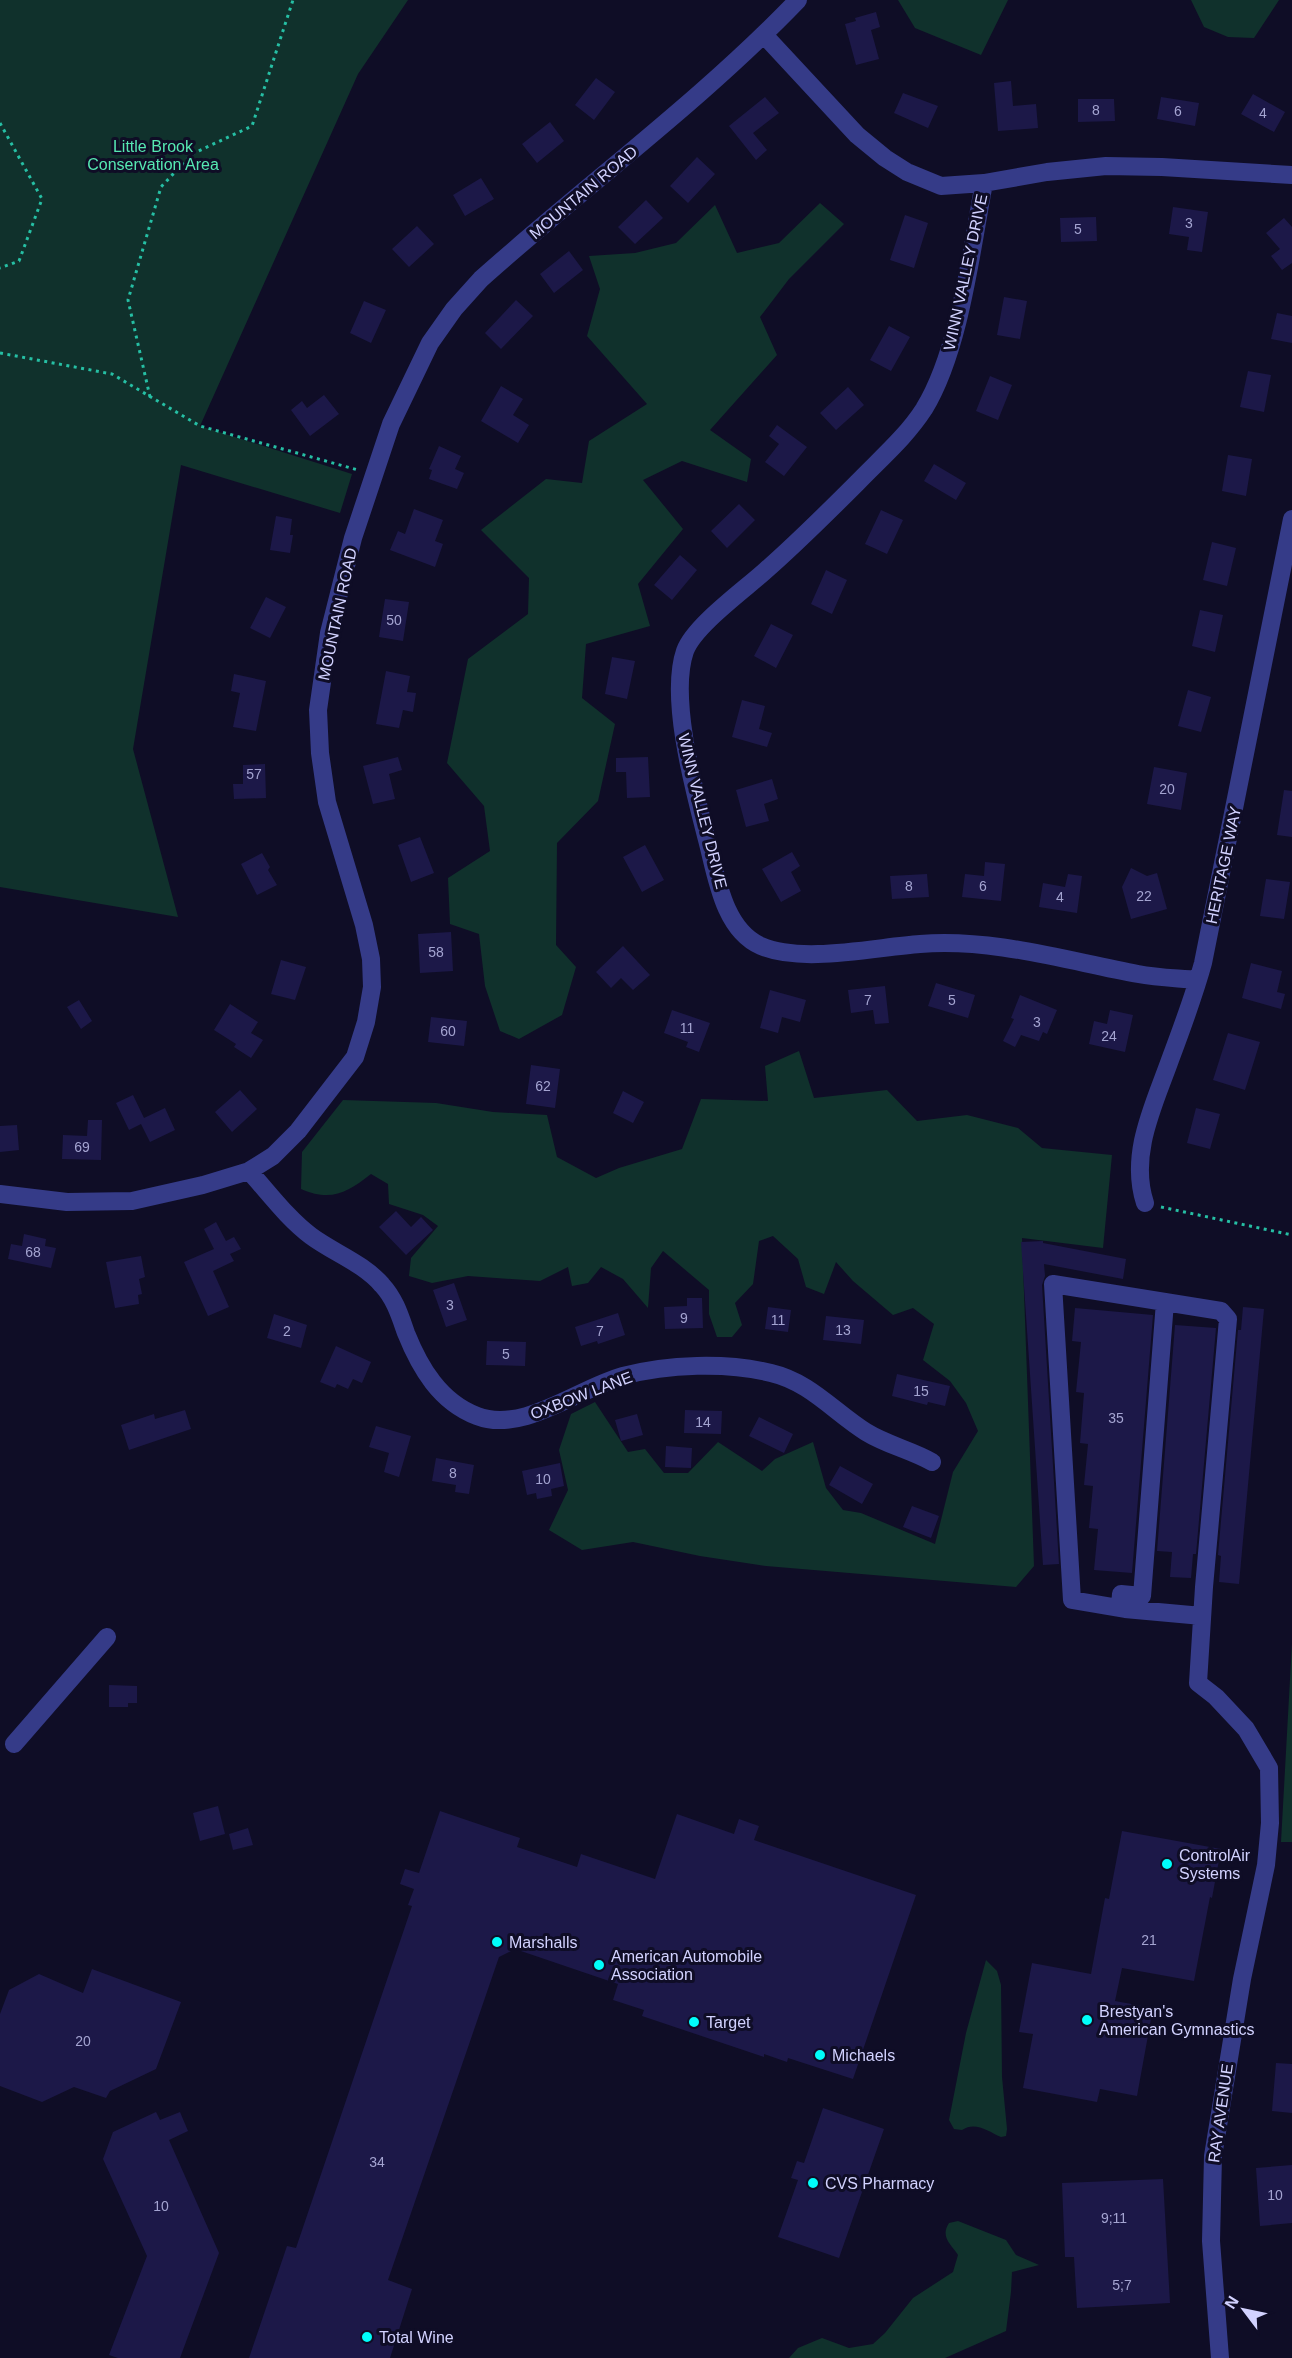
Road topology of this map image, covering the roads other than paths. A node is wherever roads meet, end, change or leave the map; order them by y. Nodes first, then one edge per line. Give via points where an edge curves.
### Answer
1 (798, 0) edge
2 (764, 35) junction
3 (1292, 176) edge
4 (984, 183) junction
5 (1292, 519) edge
6 (1198, 980) junction
7 (249, 1171) junction
8 (0, 1194) edge
9 (1145, 1203) road end
10 (1165, 1302) junction
11 (932, 1462) dead end
12 (1120, 1608) junction
13 (1202, 1616) junction
14 (107, 1637) dead end
15 (15, 1744) dead end
16 (1220, 2358) edge

1 - 2 street, MOUNTAIN ROAD
2 - 4 street via 857,135 885,158 941,186
2 - 7 street, MOUNTAIN ROAD via 481,279 430,343 391,424 353,538 329,633 318,710 327,802 371,959 372,987 366,1022 355,1057 298,1131 273,1156
3 - 4 street via 1106,166
4 - 6 street, WINN VALLEY DRIVE via 948,355 925,408 909,432 786,553 702,626 686,650 681,674 681,721 698,807 728,913 747,937 759,945 781,952 830,953 959,942 1142,975
5 - 6 street, HERITAGE WAY
6 - 9 street, HERITAGE WAY via 1146,1124 1140,1178
7 - 8 street, MOUNTAIN ROAD via 132,1201 67,1202
7 - 11 street, OXBOW LANE via 311,1236 381,1283 397,1306 418,1364 429,1380 478,1417 522,1417 604,1382 643,1372 720,1367 789,1378 865,1432
10 - 12 street via 1142,1596 1121,1594
10 - 12 street via 1053,1284 1072,1600
10 - 13 street via 1221,1311 1228,1319
12 - 13 street
13 - 16 street, RAY AVENUE via 1198,1683 1216,1696 1246,1730 1269,1768 1266,1865 1242,1979 1213,2156 1211,2241
14 - 15 street

